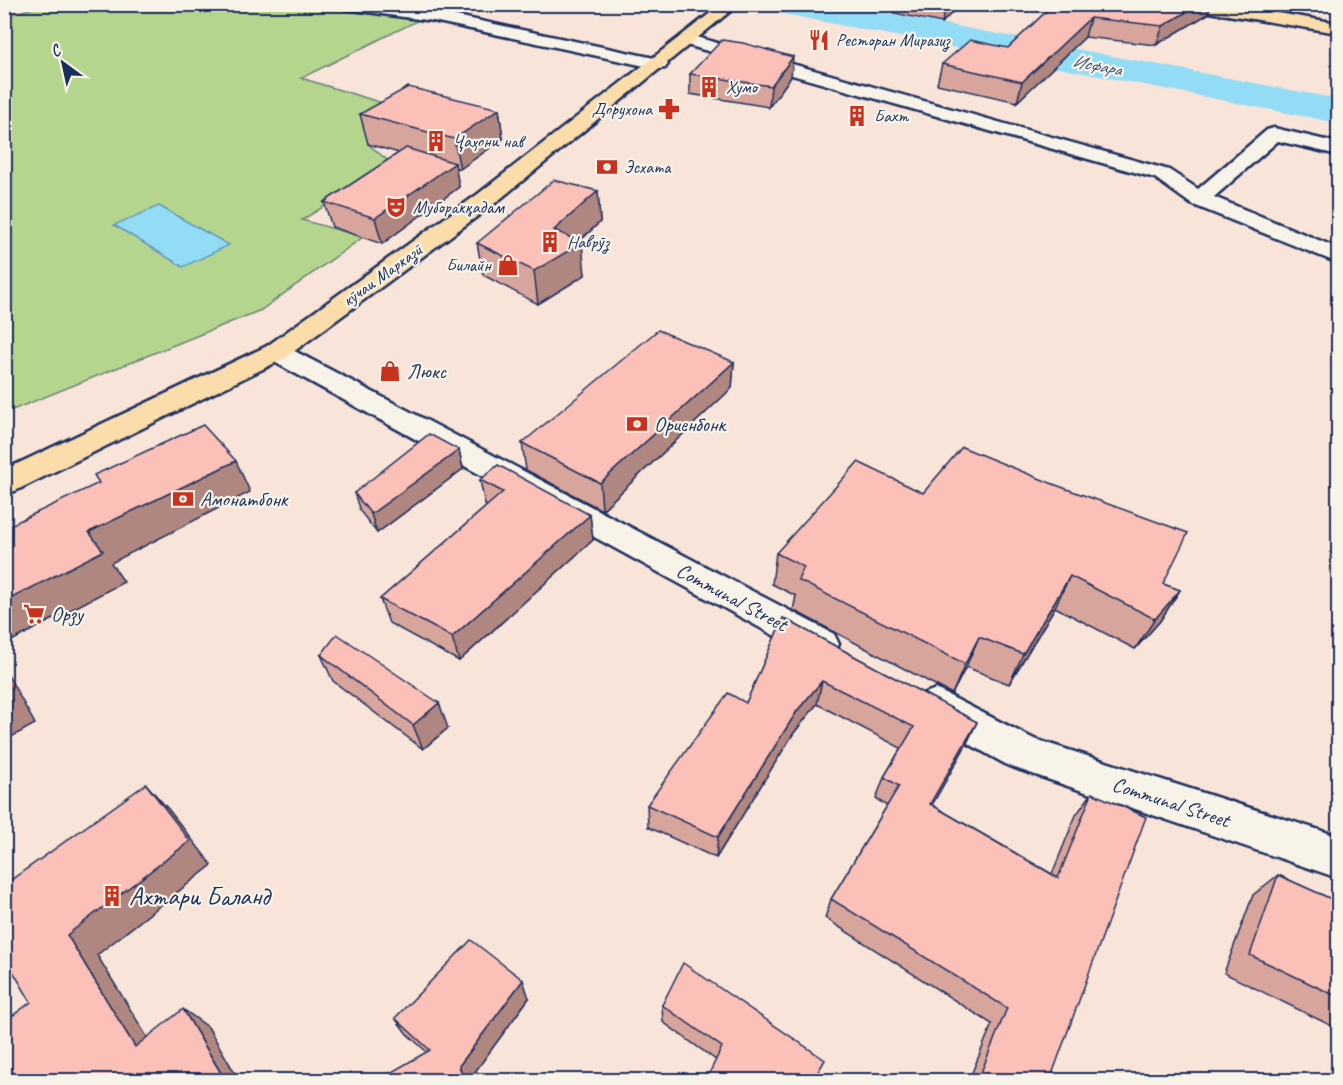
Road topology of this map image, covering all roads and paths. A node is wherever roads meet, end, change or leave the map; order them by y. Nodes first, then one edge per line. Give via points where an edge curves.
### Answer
1 (345, 4) edge
2 (1191, 4) edge
3 (729, 7) edge
4 (1338, 28) edge
5 (689, 40) junction
6 (658, 64) junction
7 (1338, 149) edge
8 (1199, 199) junction
9 (1338, 256) edge
10 (276, 352) junction
11 (4, 483) edge
12 (844, 657) edge
13 (907, 690) edge
14 (1338, 857) edge

1 - 6 street via 433,16
2 - 4 main road
3 - 5 main road, кӯчаи Марказӣ
5 - 6 main road, кӯчаи Марказӣ
5 - 8 street via 1162,174
6 - 10 main road, кӯчаи Марказӣ via 486,200
7 - 8 street via 1274,134
8 - 9 street
10 - 11 main road, кӯчаи Марказӣ
10 - 12 street, Communal Street
13 - 14 street, Communal Street via 1023,753

